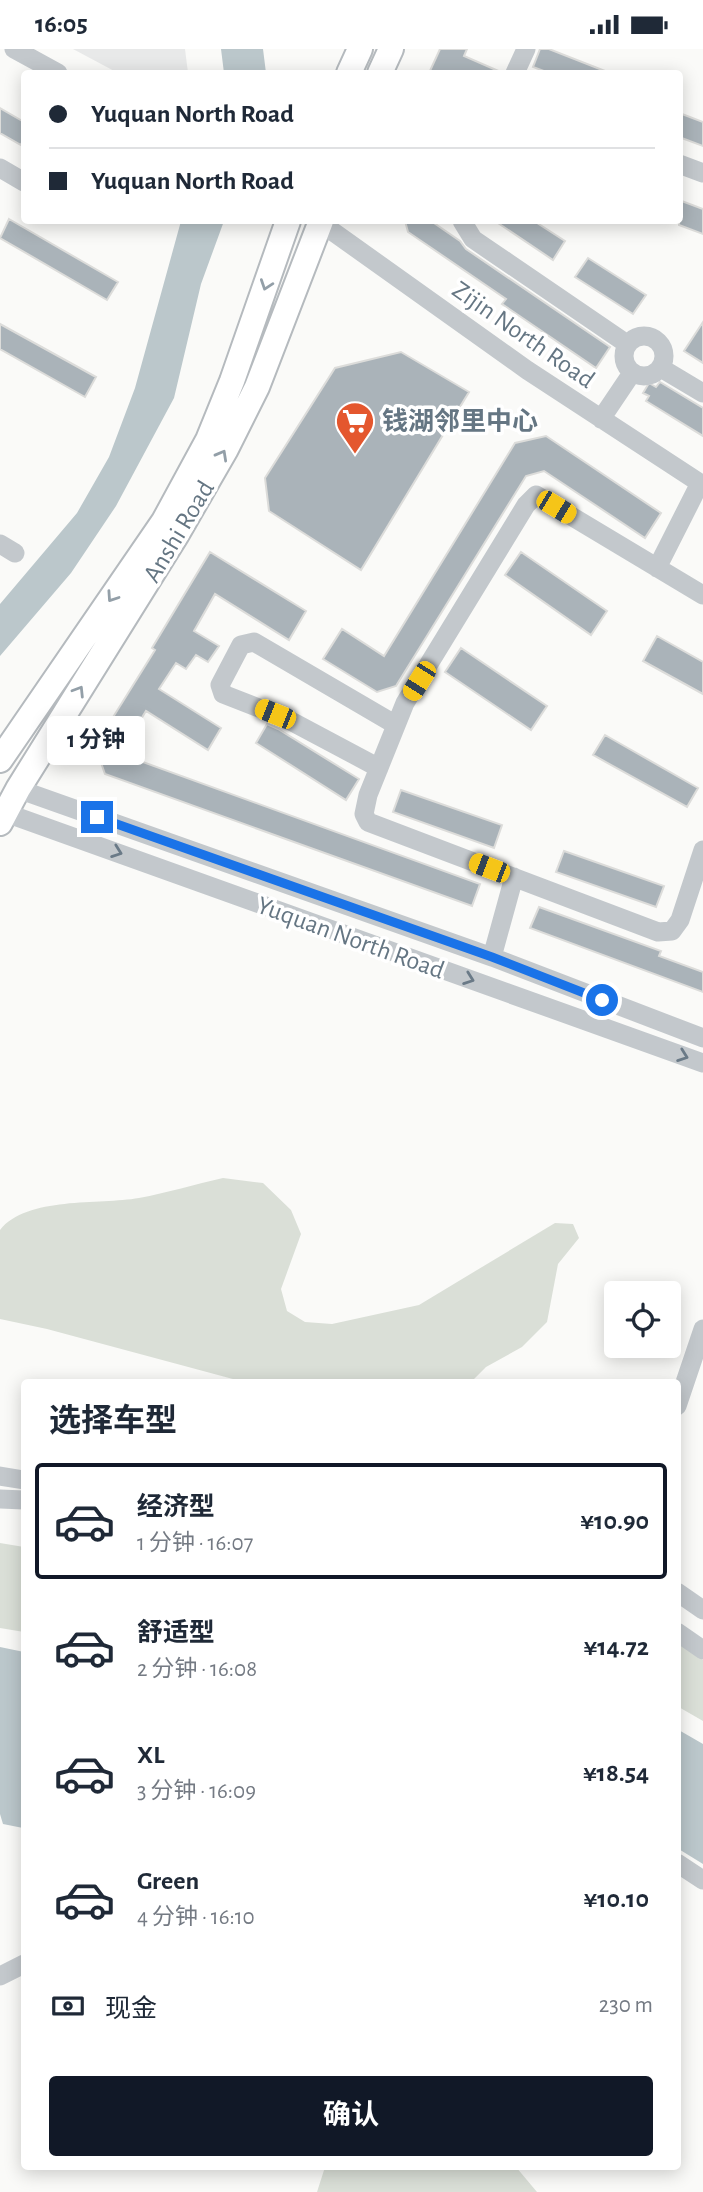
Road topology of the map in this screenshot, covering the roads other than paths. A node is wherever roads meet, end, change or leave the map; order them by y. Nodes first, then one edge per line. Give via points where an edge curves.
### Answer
1 (14, 49) edge
2 (360, 49) edge
3 (391, 49) edge
4 (526, 49) edge
5 (52, 70) edge
6 (350, 70) edge
7 (381, 70) edge
8 (516, 70) edge
9 (683, 166) edge
10 (0, 168) edge
11 (703, 173) edge
12 (21, 180) edge
13 (287, 224) edge
14 (318, 224) edge
15 (323, 224) edge
16 (463, 224) edge
17 (627, 344) junction
18 (661, 368) junction
19 (632, 373) junction
20 (703, 393) edge
21 (601, 419) junction
22 (702, 484) edge
23 (657, 568) junction
24 (703, 595) edge
25 (396, 725) junction
26 (0, 760) edge
27 (379, 768) junction
28 (9, 784) edge
29 (2, 815) edge
30 (703, 850) edge
31 (514, 877) junction
32 (492, 957) junction
33 (703, 1038) edge
34 (703, 1063) edge
35 (703, 1329) edge
36 (681, 1394) edge
37 (0, 1476) edge
38 (21, 1480) edge
39 (0, 1499) edge
40 (21, 1500) edge
41 (681, 1595) edge
42 (703, 1610) edge
43 (681, 1635) edge
44 (703, 1650) edge
45 (681, 1865) edge
46 (703, 1879) edge
47 (21, 1966) edge
48 (0, 1976) edge

1 - 5 street
2 - 6 main road
3 - 7 main road
4 - 8 street
9 - 11 street
10 - 12 street
13 -> 26 main road, Anshi Road via 208,439 164,521
28 -> 14 main road, Anshi Road via 177,534 226,449 257,387
15 - 21 street, Zijin North Road
16 - 17 street via 473,239
17 - 18 street via 646,336 656,339 665,358
17 - 19 street via 623,354
18 - 19 street via 642,377
18 - 20 street
19 - 21 street
21 - 22 street, Zijin North Road
22 - 23 street
23 - 24 street
23 - 25 street via 536,495 405,703
25 - 27 street
25 - 27 street via 254,642 242,645 220,685 223,694 287,719
27 - 31 street via 364,814 368,822
28 - 29 main road, Anshi Road
28 - 32 street, Yuquan North Road
29 -> 34 street, Yuquan North Road
30 - 31 street via 680,920 672,931 658,932
31 - 32 street
32 - 33 street, Yuquan North Road
35 - 36 street
37 - 38 street
39 - 40 street
41 - 42 street
43 - 44 street
45 - 46 street
47 - 48 street

